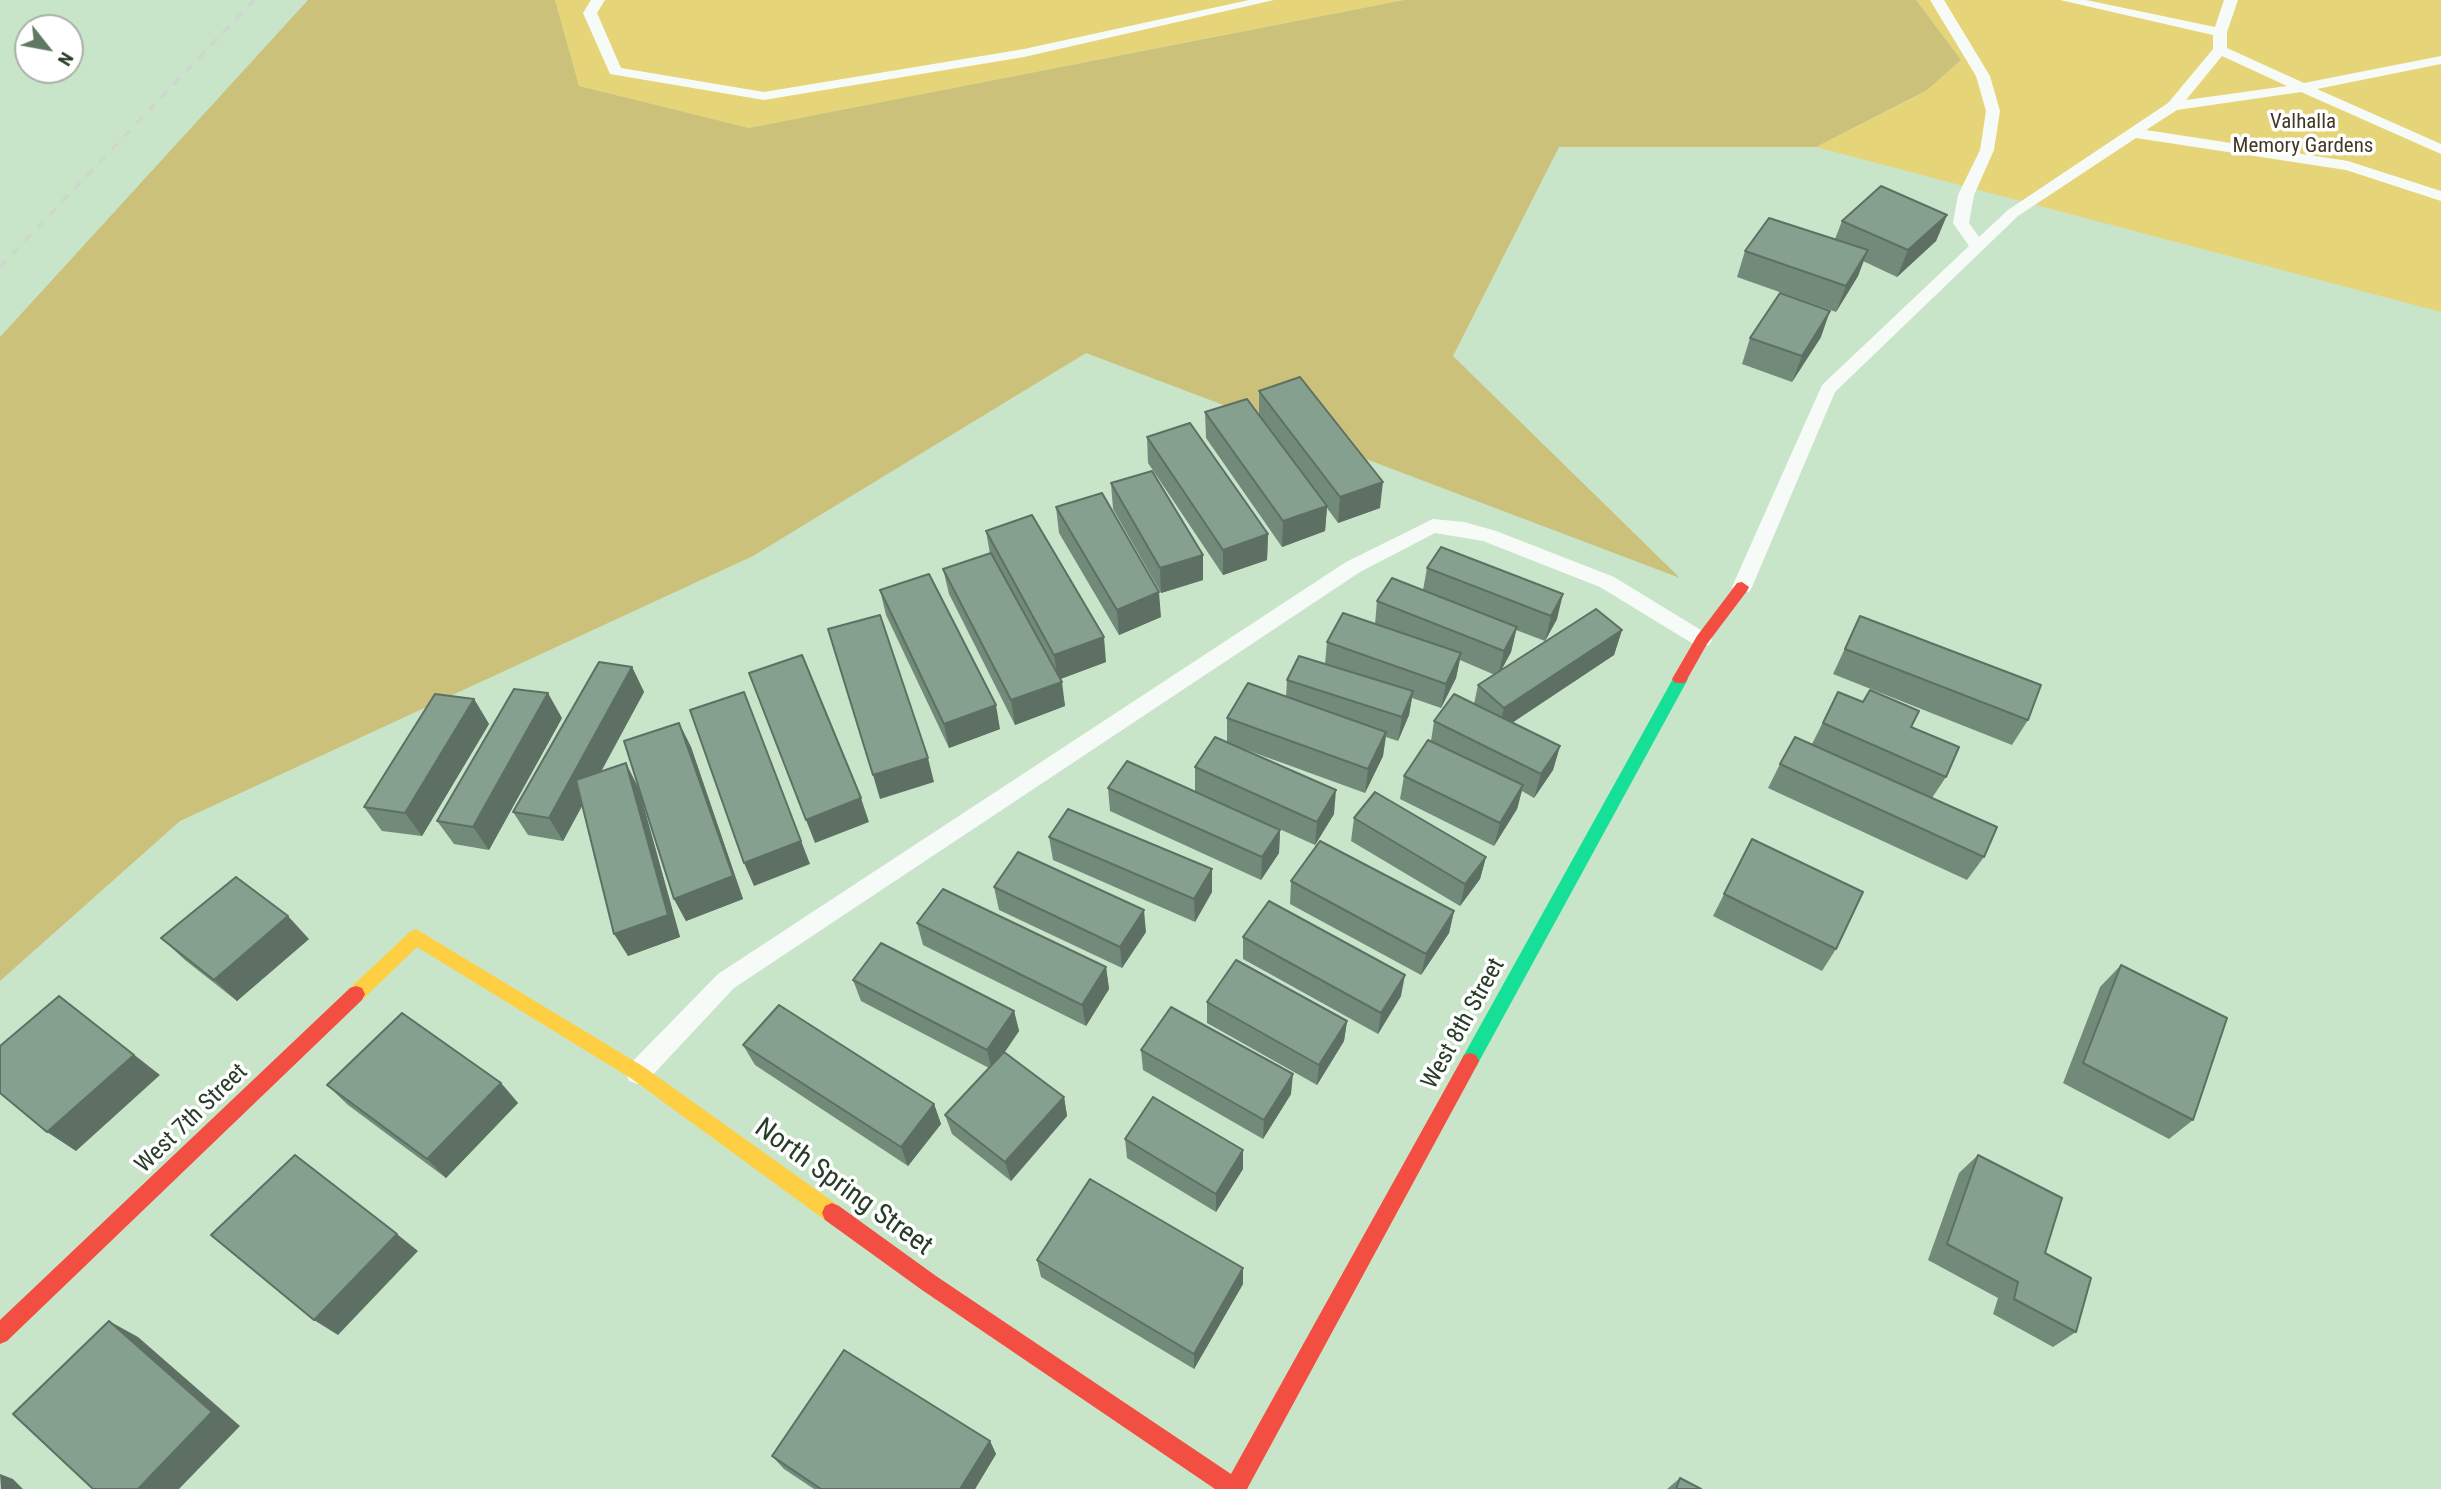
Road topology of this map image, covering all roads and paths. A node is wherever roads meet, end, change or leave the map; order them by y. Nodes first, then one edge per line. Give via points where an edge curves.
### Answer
1 (598, 0) edge
2 (1267, 0) edge
3 (1937, 0) edge
4 (2067, 0) edge
5 (2231, 0) edge
6 (2220, 32) junction
7 (2220, 50) junction
8 (2441, 60) edge
9 (2305, 87) junction
10 (2173, 106) junction
11 (2134, 133) junction
12 (2441, 150) edge
13 (2441, 196) edge
14 (1978, 247) junction
15 (1742, 587) joint
16 (1702, 640) junction
17 (416, 937) joint
18 (638, 1073) junction
19 (0, 1335) edge
20 (1235, 1489) edge

1 - 2 lane via 590,13 615,72 764,96 1024,52
3 - 14 lane via 1983,76 1993,111 1987,150 1966,195 1961,223
4 - 6 lane
5 - 6 lane
6 - 7 lane
7 - 9 lane
7 - 10 lane
8 - 9 lane
9 - 10 lane
9 - 12 lane
10 - 11 lane
11 - 13 lane via 2348,166
11 - 14 lane via 2013,213
14 - 15 lane via 1828,389
15 - 16 street, West 8th Street
16 - 18 lane via 1607,582 1489,536 1433,526 1353,567 726,981
16 - 20 street, West 8th Street
17 - 18 street, North Spring Street
17 - 19 street, West 7th Street
18 - 20 street, North Spring Street via 929,1283

